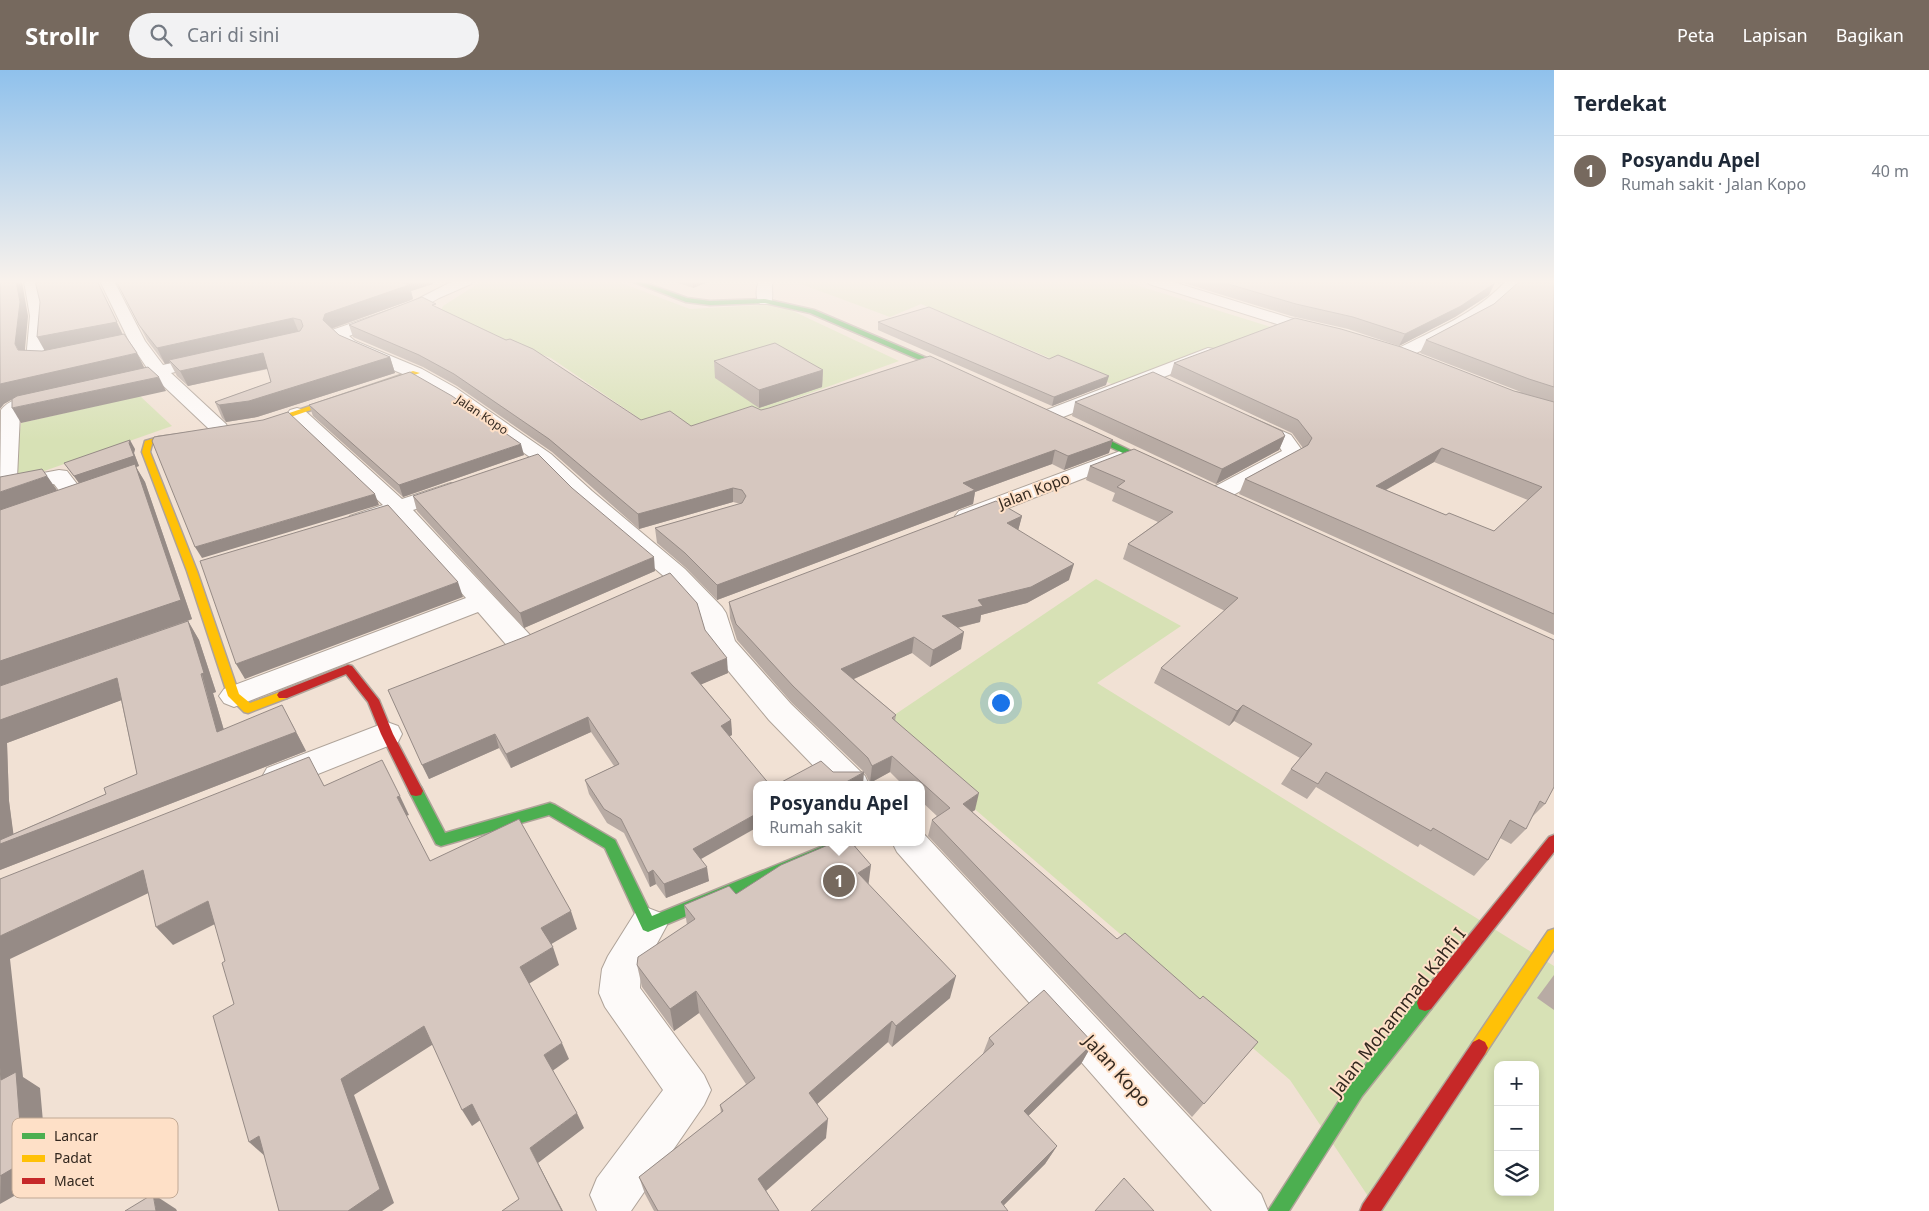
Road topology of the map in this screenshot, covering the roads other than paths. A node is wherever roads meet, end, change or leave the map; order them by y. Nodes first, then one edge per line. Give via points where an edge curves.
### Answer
1 (37, 334) edge
2 (135, 334) edge
3 (338, 334) edge
4 (866, 334) edge
5 (1338, 334) edge
6 (1437, 334) edge
7 (1341, 335) edge
8 (138, 341) junction
9 (118, 345) edge
10 (1223, 347) edge
11 (1384, 348) edge
12 (80, 354) edge
13 (1401, 354) junction
14 (224, 356) edge
15 (929, 360) junction
16 (1420, 361) edge
17 (901, 370) edge
18 (158, 371) junction
19 (416, 374) junction
20 (1150, 376) junction
21 (972, 380) edge
22 (100, 385) edge
23 (1177, 389) edge
24 (62, 395) edge
25 (1046, 413) joint
26 (297, 414) junction
27 (1230, 414) edge
28 (244, 428) edge
29 (214, 432) joint
30 (1130, 454) junction
31 (3, 457) edge
32 (544, 458) junction
33 (517, 467) edge
34 (1175, 474) edge
35 (472, 483) edge
36 (1220, 493) edge
37 (75, 497) edge
38 (399, 508) junction
39 (944, 525) edge
40 (333, 528) edge
41 (663, 532) edge
42 (636, 539) junction
43 (676, 574) junction
44 (650, 585) edge
45 (482, 602) junction
46 (210, 624) junction
47 (546, 631) edge
48 (182, 634) edge
49 (520, 642) junction
50 (492, 653) edge
51 (400, 689) edge
52 (234, 696) junction
53 (373, 700) junction
54 (387, 734) junction
55 (849, 781) edge
56 (249, 788) edge
57 (1554, 841) edge
58 (839, 846) edge
59 (913, 846) edge
60 (648, 925) junction
61 (1554, 936) edge
62 (614, 1195) dead end
63 (1244, 1211) edge
64 (1278, 1211) edge
65 (1370, 1211) edge

1 - 12 street via 35,360
2 - 8 street
3 - 19 street, Jalan Kopo via 349,345
4 - 15 street
5 - 7 street
6 - 13 street
8 - 9 street
8 - 18 street
10 - 20 street
11 - 13 street
13 - 16 street
14 - 18 street
15 - 17 street
15 - 21 street
18 - 22 street
18 - 29 street via 219,428
19 - 26 street
19 - 32 street, Jalan Kopo
20 - 23 street
20 - 25 street
24 - 31 street via 20,404 11,410
25 - 30 street
26 - 28 street
26 - 38 street
27 - 36 street via 1284,439 1294,453
29 - 46 street via 148,443 144,472 201,568
30 - 34 street
30 - 39 street, Jalan Kopo
31 - 37 street via 5,487 59,476
32 - 33 street
32 - 42 street, Jalan Kopo
35 - 38 street
38 - 40 street
38 - 45 street
41 - 42 street
42 - 43 street, Jalan Kopo
43 - 44 street
43 - 55 street, Jalan Kopo via 723,610 722,644 780,712
45 - 49 street
45 - 52 street
46 - 48 street
46 - 52 street
47 - 49 street
49 - 50 street
51 - 53 street
52 - 53 street via 248,709 348,669
53 - 54 street
54 - 56 street
54 - 60 street via 442,840 550,809 610,844
57 - 64 street, Jalan Mohammad Kahfi I via 1356,1090
58 - 60 street
59 - 63 street, Jalan Kopo
60 - 62 street via 622,969 619,993 689,1090
61 - 65 street

